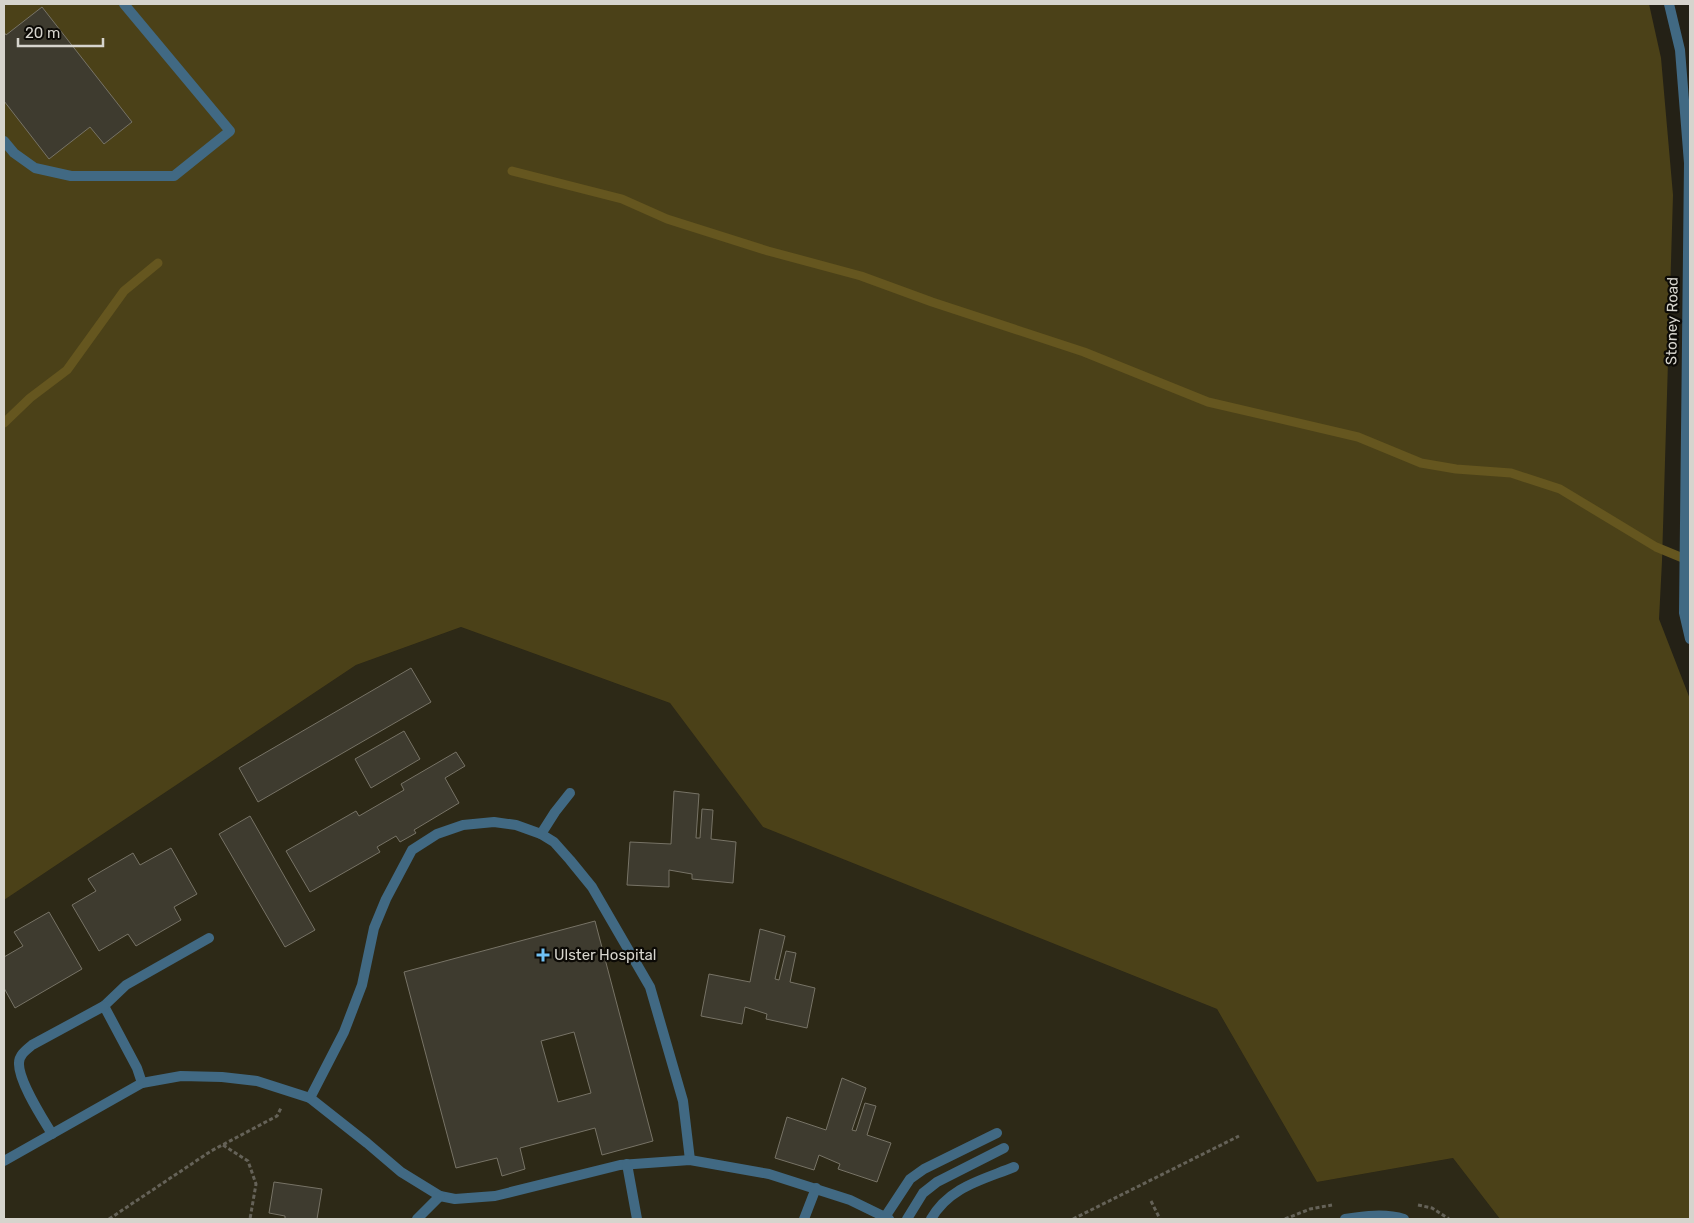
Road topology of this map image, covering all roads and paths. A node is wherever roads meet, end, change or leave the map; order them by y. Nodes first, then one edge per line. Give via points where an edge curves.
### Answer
1 (124, 4) edge
2 (1669, 4) edge
3 (1688, 119) edge
4 (4, 141) edge
5 (1690, 639) edge
6 (570, 793) dead end
7 (541, 834) junction
8 (209, 938) dead end
9 (104, 1006) junction
10 (142, 1083) junction
11 (289, 1091) junction
12 (310, 1098) junction
13 (997, 1133) dead end
14 (52, 1134) junction
15 (1239, 1136) dead end
16 (223, 1145) junction
17 (1004, 1148) dead end
18 (690, 1160) junction
19 (4, 1161) edge
20 (627, 1164) junction
21 (1014, 1167) dead end
22 (816, 1188) junction
23 (440, 1196) junction
24 (1151, 1201) dead end
25 (887, 1218) edge
26 (108, 1219) edge
27 (250, 1219) edge
28 (417, 1219) edge
29 (637, 1219) edge
30 (804, 1219) edge
31 (907, 1219) edge
32 (931, 1219) edge
33 (1073, 1219) edge
34 (1160, 1219) edge
35 (1345, 1219) edge
36 (1404, 1219) edge

1 - 4 street via 230,130 174,176 71,176 35,168
2 - 3 street, Stoney Road via 1680,50
3 - 5 street, Stoney Road via 1684,613
6 - 7 street
7 - 12 street via 516,825 494,822 463,825 437,834 412,850 374,928 362,985 348,1022
7 - 18 street via 554,842 592,887 650,987 683,1101
8 - 9 street via 126,985
9 - 10 street
9 - 14 street via 23,1052 19,1062 20,1073
10 - 11 street via 181,1076 222,1077 257,1081
10 - 14 street
11 - 12 street
11 - 16 path via 277,1116
12 - 23 street via 402,1172
13 - 25 street via 910,1179
14 - 19 street
15 - 33 path
16 - 26 path
16 - 27 path via 248,1161 256,1184
17 - 31 street via 937,1182 923,1193
18 - 20 street
18 - 22 street via 769,1174
20 - 23 street via 495,1196 455,1199
20 - 29 street
21 - 32 street via 950,1195
22 - 25 street
22 - 30 street
23 - 28 street
24 - 34 path
35 - 36 street via 1370,1215

